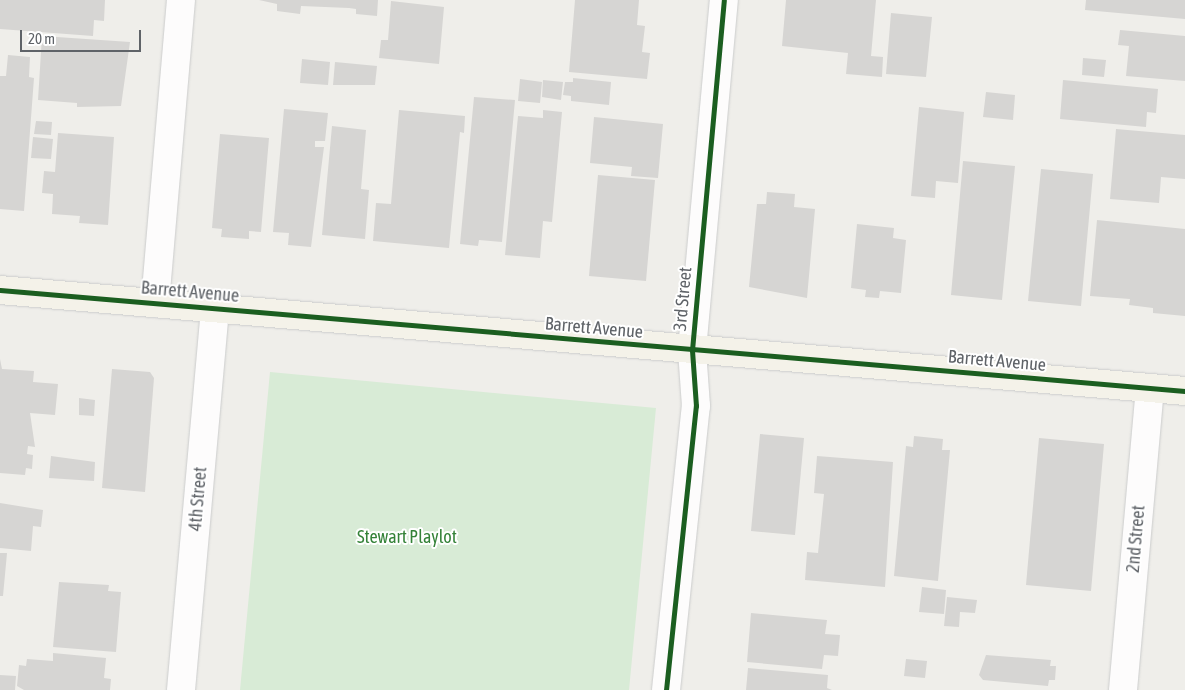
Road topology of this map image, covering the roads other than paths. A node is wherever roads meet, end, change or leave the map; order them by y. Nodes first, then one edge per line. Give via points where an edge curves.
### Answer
1 (181, 0) edge
2 (724, 0) edge
3 (0, 290) edge
4 (156, 303) junction
5 (215, 308) junction
6 (692, 350) junction
7 (1150, 388) junction
8 (1185, 391) edge
9 (181, 690) edge
10 (666, 690) edge
11 (1123, 690) edge

1 - 4 street
2 - 6 street, 3rd Street
3 - 4 main road, Barrett Avenue
4 - 5 main road, Barrett Avenue
5 - 6 main road, Barrett Avenue
5 - 9 street, 4th Street
6 - 7 main road, Barrett Avenue
6 - 10 street, 3rd Street via 696,406
7 - 8 main road, Barrett Avenue
7 - 11 street, 2nd Street

